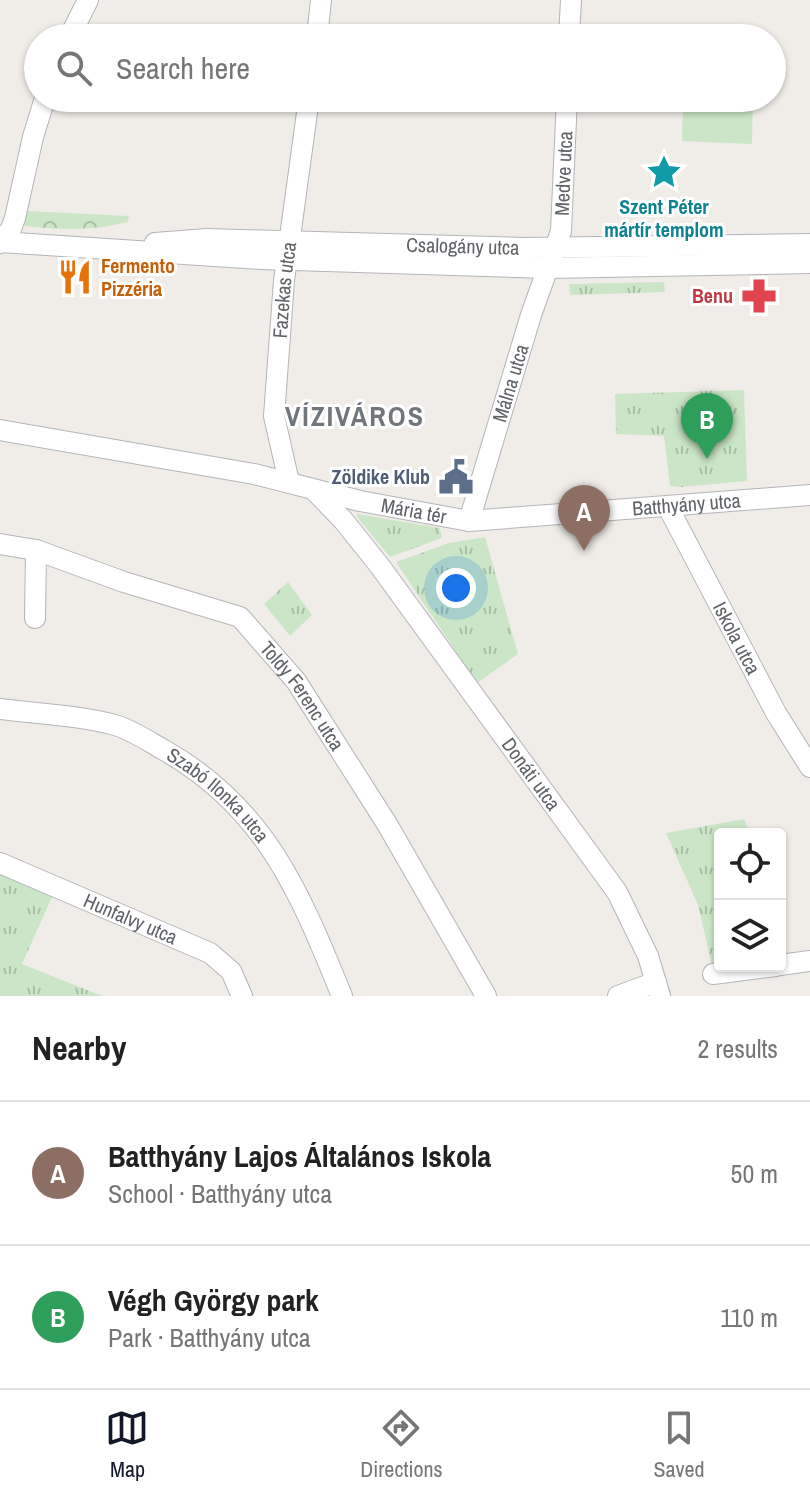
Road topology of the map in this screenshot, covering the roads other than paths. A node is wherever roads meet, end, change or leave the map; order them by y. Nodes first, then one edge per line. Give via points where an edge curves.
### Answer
1 (88, 0) edge
2 (321, 0) edge
3 (571, 0) edge
4 (76, 24) edge
5 (318, 24) edge
6 (570, 24) edge
7 (41, 112) edge
8 (307, 112) edge
9 (566, 112) edge
10 (0, 243) edge
11 (810, 244) edge
12 (555, 247) junction
13 (289, 250) junction
14 (810, 263) edge
15 (547, 268) junction
16 (0, 430) edge
17 (289, 482) junction
18 (312, 488) junction
19 (810, 495) edge
20 (668, 507) junction
21 (469, 521) junction
22 (0, 544) edge
23 (36, 550) junction
24 (35, 618) dead end
25 (0, 709) edge
26 (810, 767) edge
27 (0, 863) edge
28 (810, 961) edge
29 (786, 965) edge
30 (729, 972) edge
31 (713, 974) dead end
32 (658, 989) edge
33 (242, 996) edge
34 (342, 996) edge
35 (486, 996) edge
36 (618, 996) edge

1 - 4 street
2 - 5 street
3 - 6 street
7 - 10 street via 15,218
8 - 13 street, Fazekas utca
9 - 12 street, Medve utca via 561,231
10 - 13 street, Csalogány utca via 116,251 207,239
11 - 12 street, Csalogány utca
12 - 13 street, Csalogány utca
12 - 15 street, Málna utca
13 - 15 street, Csalogány utca
13 - 17 street, Fazekas utca via 274,416
14 - 15 street, Csalogány utca
15 - 21 street, Málna utca
16 - 17 street
17 - 18 street, Mária tér
18 - 21 street, Mária tér
18 - 32 street, Donáti utca via 379,565 617,892
19 - 20 street, Batthyány utca
20 - 21 street, Batthyány utca
20 - 26 street, Iskola utca
22 - 23 street, Toldy Ferenc utca
23 - 24 street
23 - 35 street, Toldy Ferenc utca via 240,617 296,681 387,824
25 - 34 street, Szabó Ilonka utca via 117,726 216,786 250,819 288,873
27 - 33 street, Hunfalvy utca via 210,953 231,971
28 - 29 street
30 - 31 street
32 - 36 street

